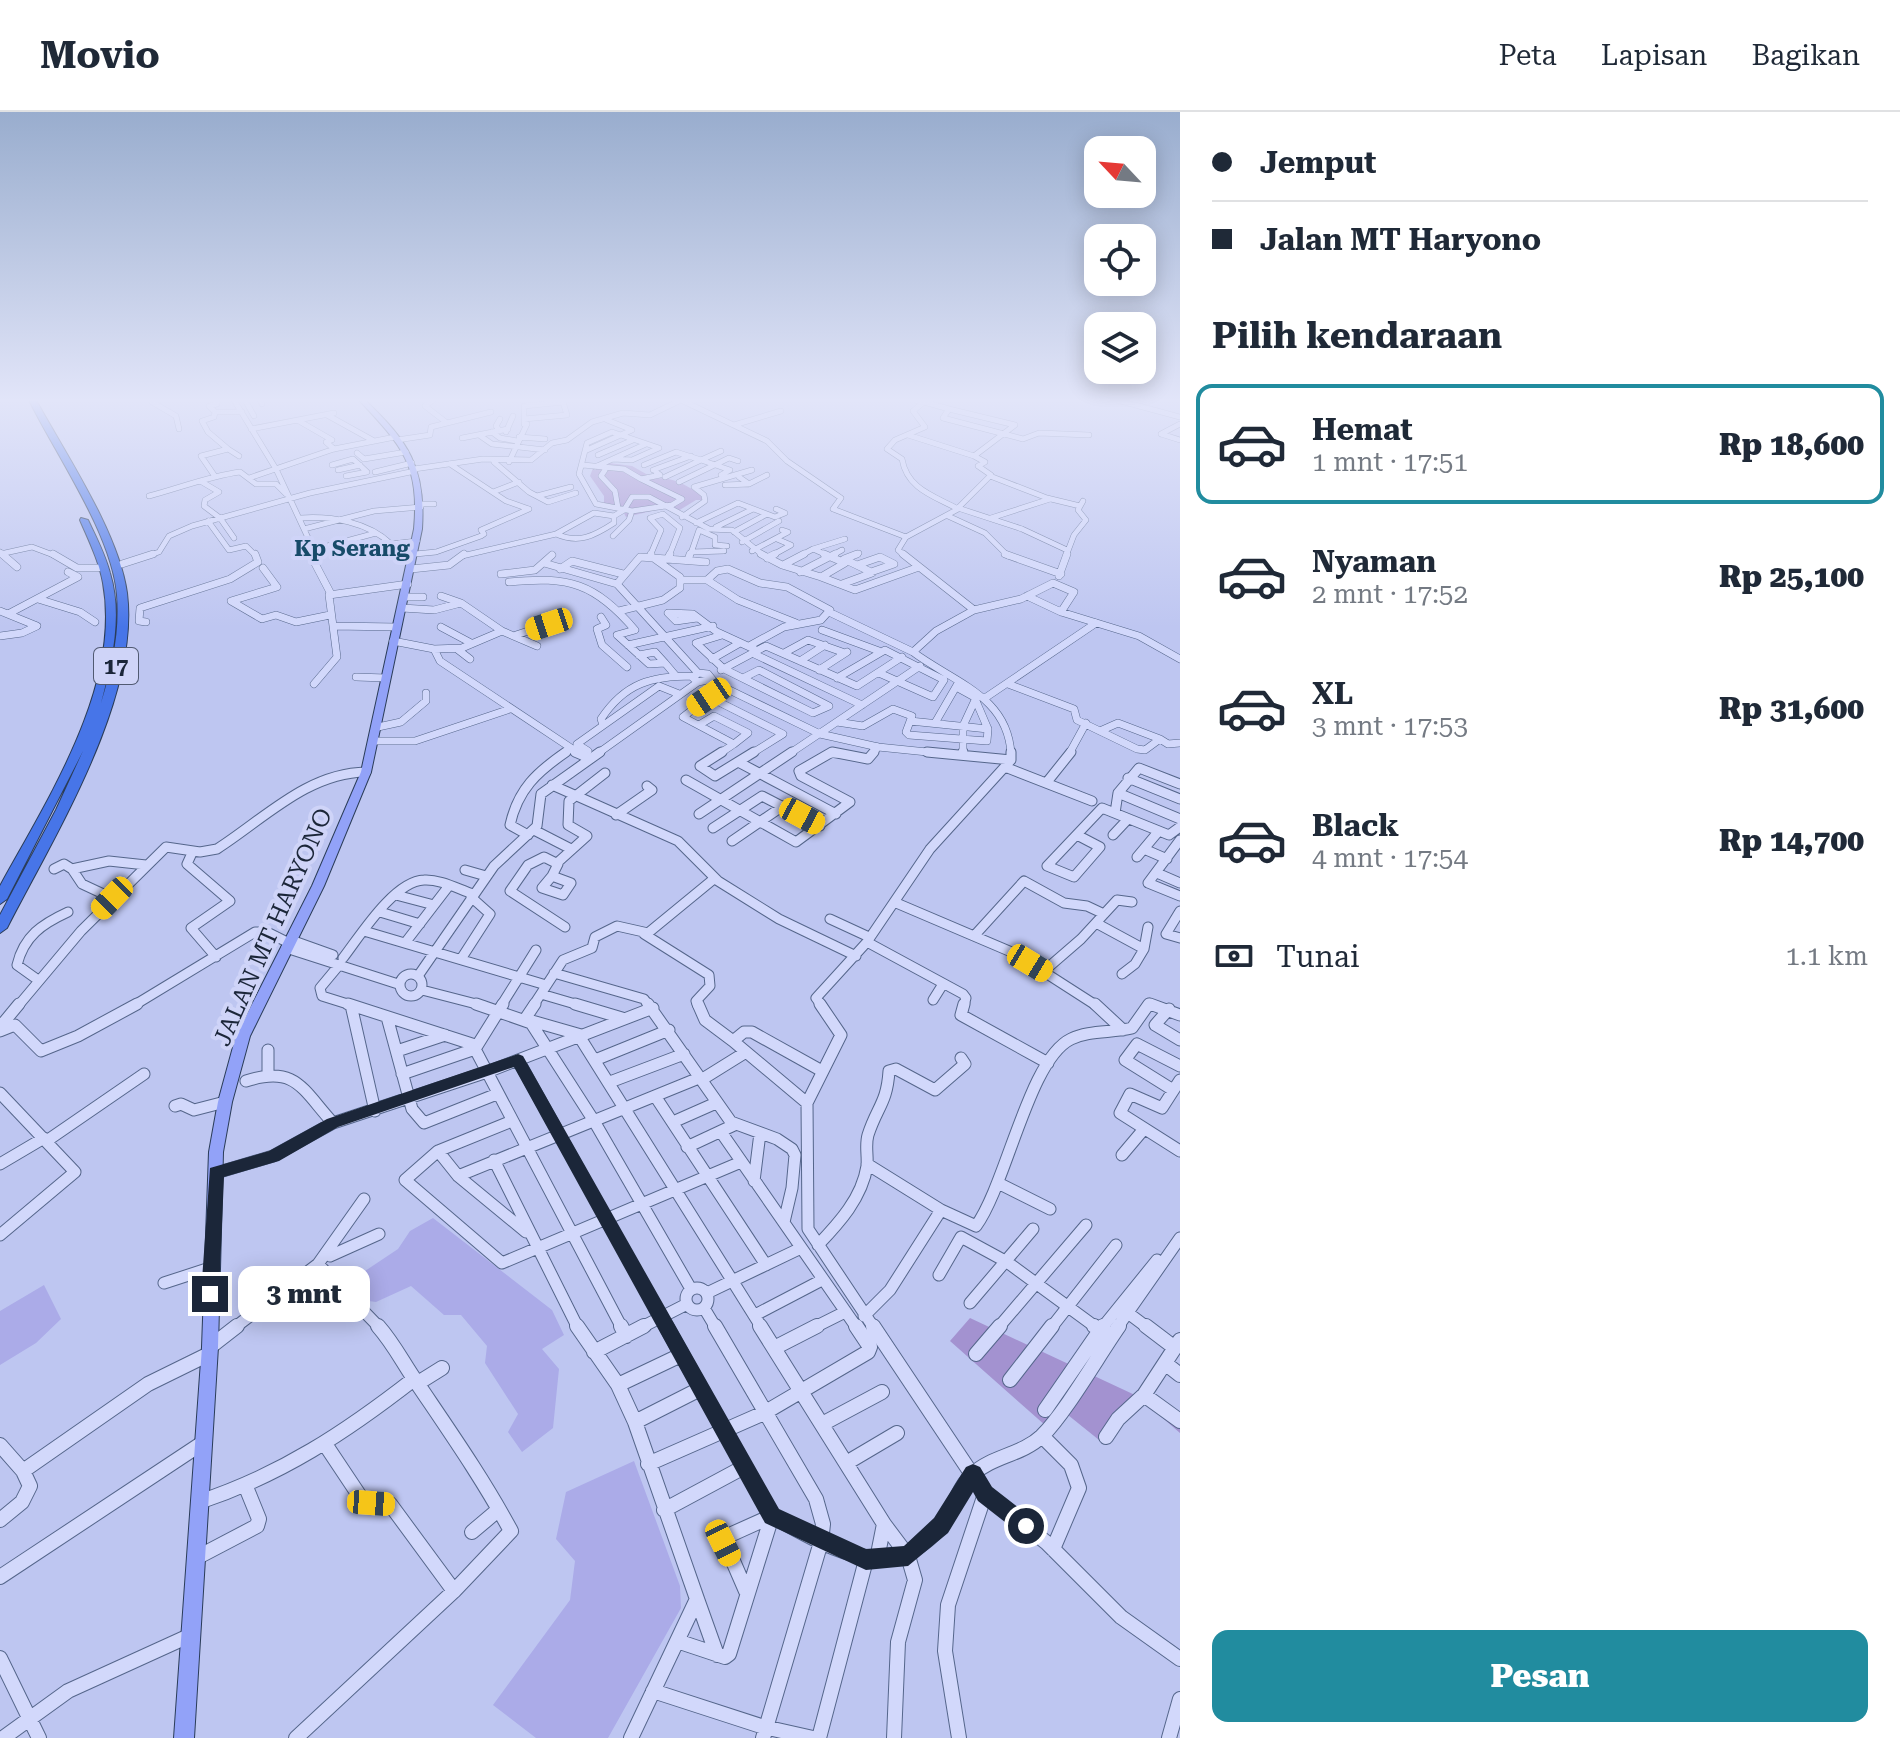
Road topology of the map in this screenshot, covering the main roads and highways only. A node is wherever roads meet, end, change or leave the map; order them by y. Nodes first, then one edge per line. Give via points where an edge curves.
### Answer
1 (62, 476) edge
2 (70, 476) edge
3 (416, 476) edge
4 (0, 899) edge
5 (0, 928) edge
6 (184, 1738) edge

1 - 4 highway, 17 via 103,563 110,591 109,637 99,694
2 - 5 highway, 17 via 113,560 122,593 123,635 110,693 80,769
3 - 6 main road, JALAN MT HARYONO via 426,505 366,772 243,1036 225,1102 216,1173 210,1350

